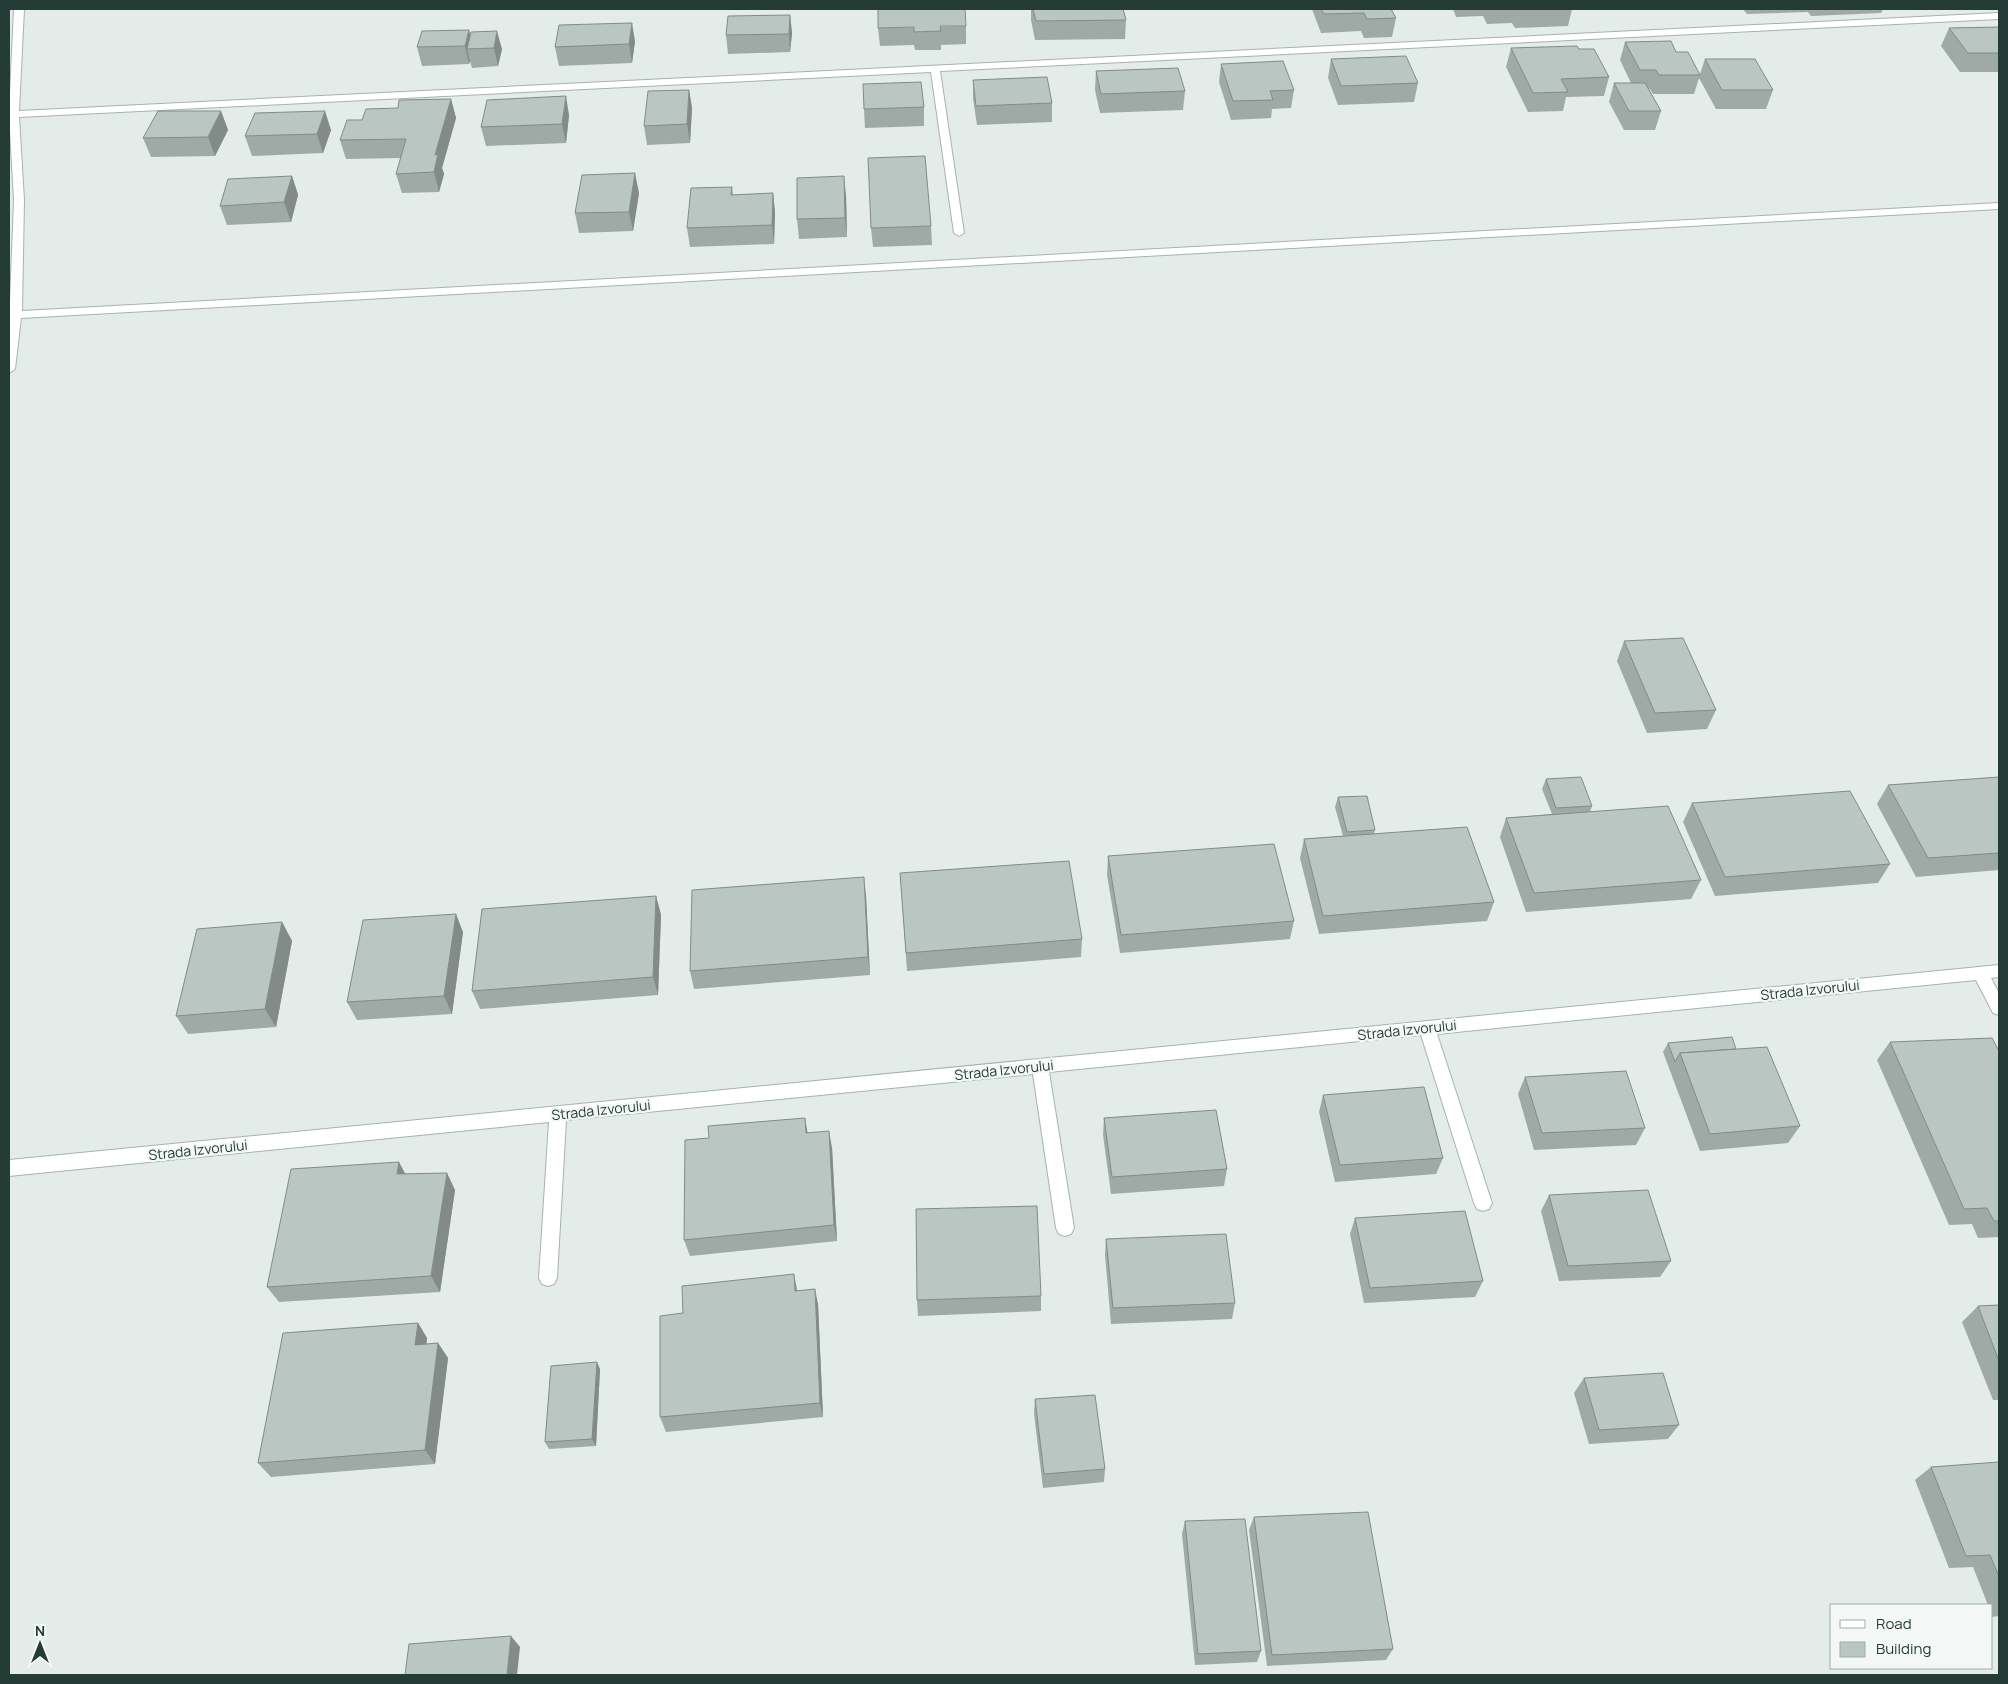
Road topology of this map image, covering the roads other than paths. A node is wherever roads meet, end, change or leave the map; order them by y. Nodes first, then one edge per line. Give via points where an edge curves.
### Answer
1 (19, 9) edge
2 (1999, 16) edge
3 (934, 70) junction
4 (14, 114) junction
5 (13, 165) edge
6 (1999, 206) edge
7 (959, 233) dead end
8 (16, 315) junction
9 (9, 369) edge
10 (1999, 971) edge
11 (1980, 973) junction
12 (1999, 1008) edge
13 (1427, 1028) junction
14 (1040, 1066) junction
15 (558, 1114) junction
16 (9, 1168) edge
17 (1482, 1203) dead end
18 (1065, 1228) dead end
19 (548, 1278) dead end

1 - 4 street
2 - 3 street
3 - 4 street
3 - 7 street
4 - 5 street
5 - 8 street via 19,200
6 - 8 street
8 - 9 street
10 - 11 street, Strada Izvorului
11 - 12 street
11 - 13 street, Strada Izvorului
13 - 14 street, Strada Izvorului
13 - 17 street
14 - 15 street, Strada Izvorului
14 - 18 street
15 - 16 street, Strada Izvorului
15 - 19 street

